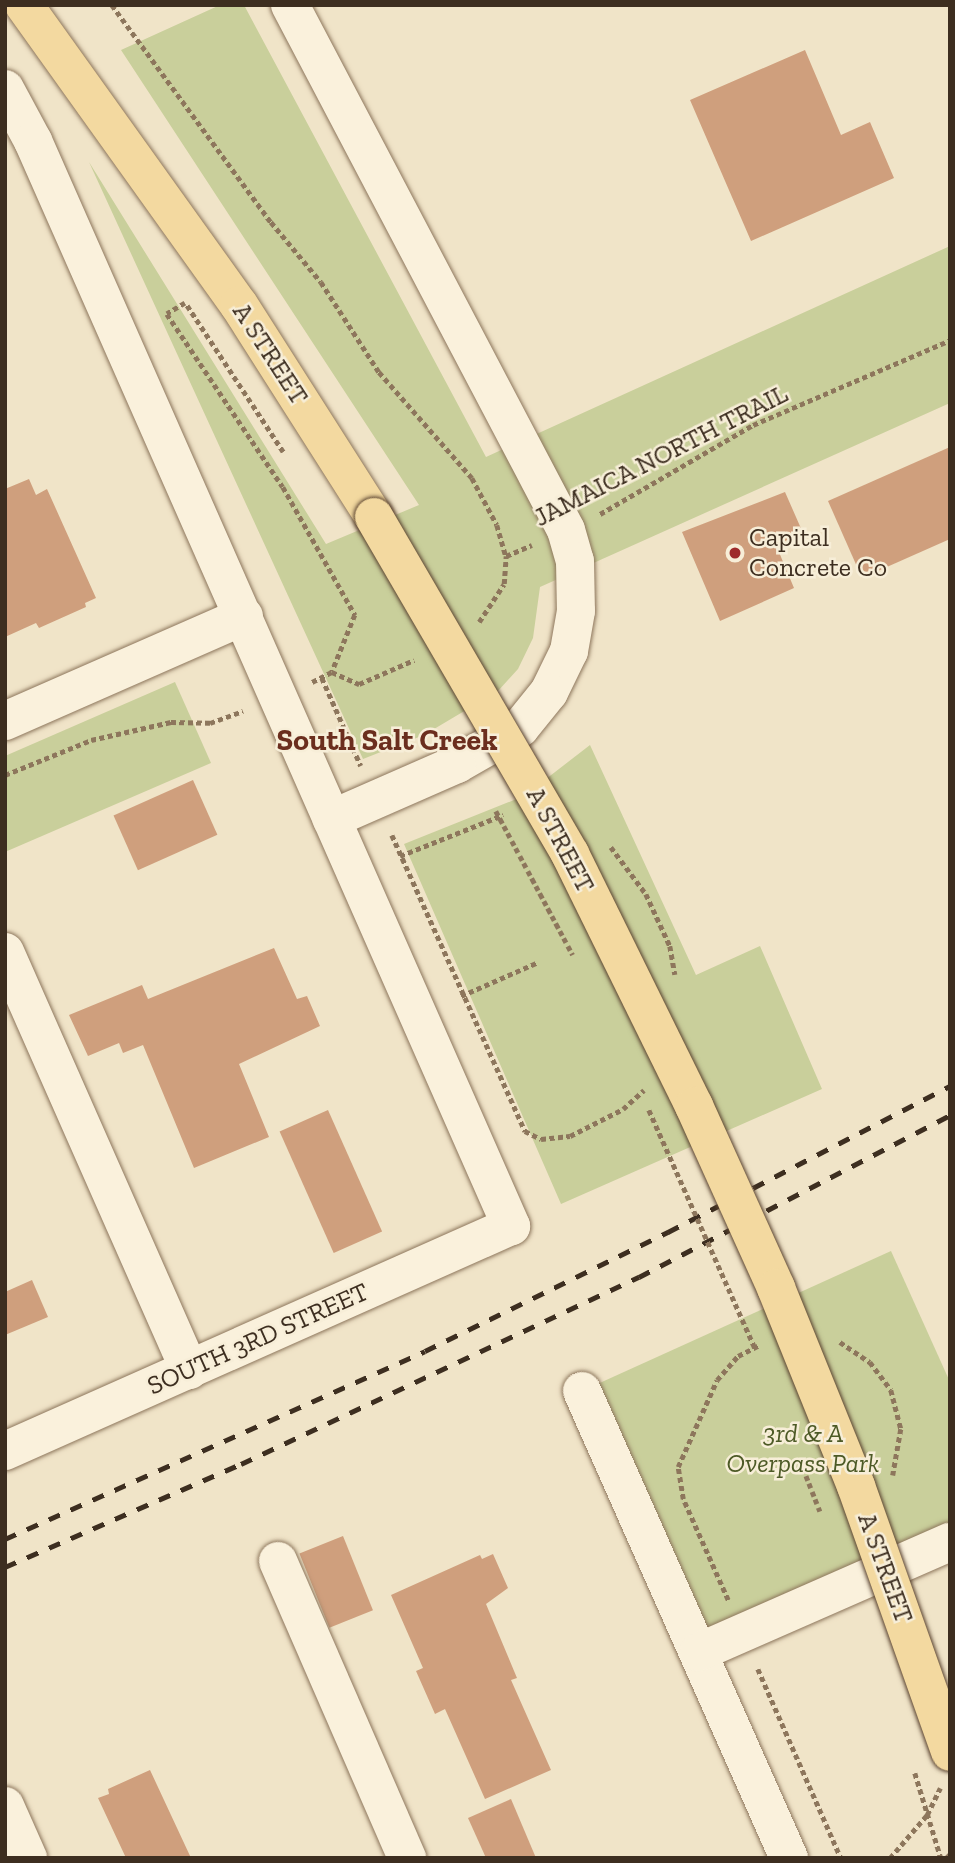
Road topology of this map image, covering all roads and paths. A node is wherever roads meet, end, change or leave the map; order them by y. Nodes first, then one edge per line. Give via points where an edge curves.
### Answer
1 (24, 5) edge
2 (112, 5) edge
3 (290, 5) edge
4 (5, 89) edge
5 (950, 340) edge
6 (291, 465) dead end
7 (566, 530) junction
8 (506, 556) junction
9 (244, 617) junction
10 (473, 626) dead end
11 (427, 653) dead end
12 (408, 654) dead end
13 (415, 666) dead end
14 (332, 671) junction
15 (322, 678) junction
16 (279, 696) junction
17 (5, 721) edge
18 (5, 775) edge
19 (376, 800) junction
20 (494, 806) dead end
21 (514, 813) dead end
22 (332, 818) junction
23 (602, 839) dead end
24 (400, 856) junction
25 (5, 952) edge
26 (574, 958) dead end
27 (536, 963) dead end
28 (674, 985) dead end
29 (461, 996) junction
30 (635, 1079) dead end
31 (650, 1079) dead end
32 (759, 1357) dead end
33 (189, 1370) junction
34 (582, 1391) dead end
35 (795, 1447) dead end
36 (5, 1451) edge
37 (825, 1524) dead end
38 (950, 1542) edge
39 (278, 1561) dead end
40 (699, 1652) junction
41 (950, 1752) edge
42 (911, 1761) dead end
43 (5, 1806) edge
44 (950, 1854) edge
45 (28, 1858) edge
46 (407, 1858) edge
47 (789, 1858) edge
48 (944, 1858) edge

1 - 41 main road, A STREET, bridge via 239,305 374,517 570,854 694,1106 776,1288 851,1474
2 - 8 path via 271,222 321,282 379,372 472,478 497,525
3 - 7 street
4 - 9 street via 33,141
5 - 7 path, JAMAICA NORTH TRAIL via 753,425 624,503
6 - 14 path via 185,303 167,314 283,487 355,615
7 - 8 path, JAMAICA NORTH TRAIL
7 - 19 street via 575,561 574,624 569,651 549,692 520,728 457,764
8 - 10 path via 504,584 483,619
9 - 16 street
9 - 17 street
11 - 14 path via 359,684
12 - 13 path
14 - 15 path
15 - 16 path
15 - 19 path
16 - 18 path via 210,723 172,722 91,740
16 - 22 street
19 - 22 street
19 - 24 path
20 - 26 path, bridge
21 - 24 path
22 - 33 street, SOUTH 3RD STREET via 511,1226
23 - 28 path via 621,856 646,894 670,946
24 - 29 path
25 - 33 street
27 - 29 path
29 - 31 path via 519,1124 533,1136 560,1139 583,1131 623,1109
30 - 32 path, bridge
33 - 36 street, SOUTH 3RD STREET
34 - 40 street
35 - 37 path, bridge
38 - 40 street
39 - 46 street
40 - 47 street
42 - 48 path, bridge
43 - 45 street
44 - 48 path

